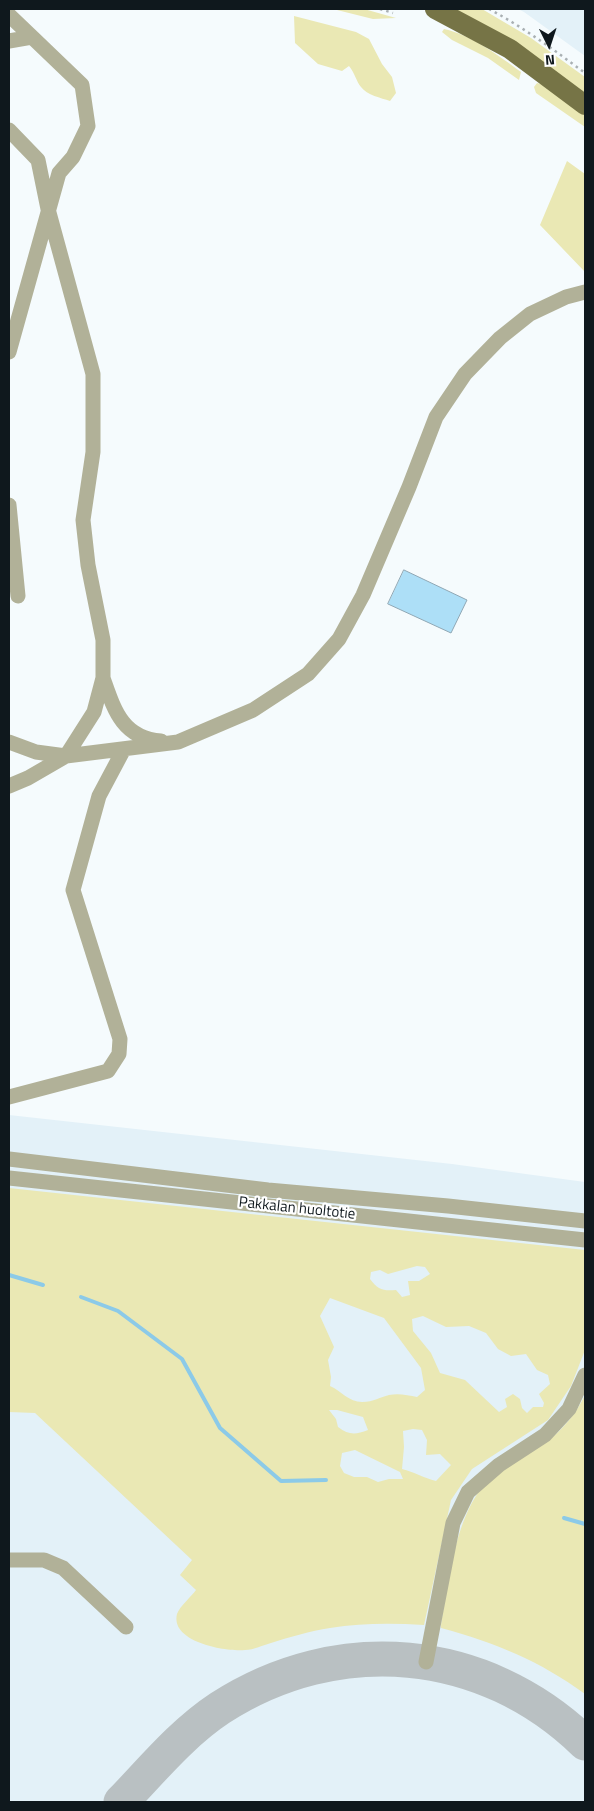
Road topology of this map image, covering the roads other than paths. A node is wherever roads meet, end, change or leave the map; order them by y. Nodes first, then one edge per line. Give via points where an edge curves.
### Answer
1 (436, 10) edge
2 (9, 15) edge
3 (32, 37) junction
4 (9, 41) edge
5 (585, 106) edge
6 (9, 130) edge
7 (48, 208) junction
8 (585, 292) edge
9 (9, 352) edge
10 (9, 505) edge
11 (18, 596) dead end
12 (103, 678) junction
13 (9, 742) edge
14 (178, 742) junction
15 (124, 749) junction
16 (66, 756) junction
17 (9, 786) edge
18 (9, 1097) edge
19 (9, 1159) edge
20 (9, 1178) edge
21 (585, 1221) edge
22 (585, 1240) edge
23 (585, 1375) edge
24 (9, 1560) edge
25 (126, 1627) dead end
26 (426, 1662) dead end

1 - 5 main road via 510,48
2 - 3 lane
3 - 4 lane
3 - 7 lane via 82,85 88,126 73,157 58,173
6 - 7 lane via 38,160
7 - 9 lane
7 - 12 lane via 93,374 93,452 83,520 88,566 103,640
8 - 14 lane via 530,314 500,338 465,374 436,417 410,487 363,595 339,639 308,674 253,710
10 - 11 lane
12 - 14 lane via 116,713 128,729 148,740
12 - 16 lane via 94,712
13 - 16 lane via 36,752
14 - 15 lane
15 - 16 lane
15 - 18 lane via 99,796 73,890 120,1039 119,1054 108,1071
16 - 17 lane
19 - 21 lane via 268,1190
20 - 22 lane, Pakkalan huoltotie
23 - 26 lane via 569,1409 545,1434 498,1465 468,1492 453,1523
24 - 25 lane via 44,1560 63,1568

